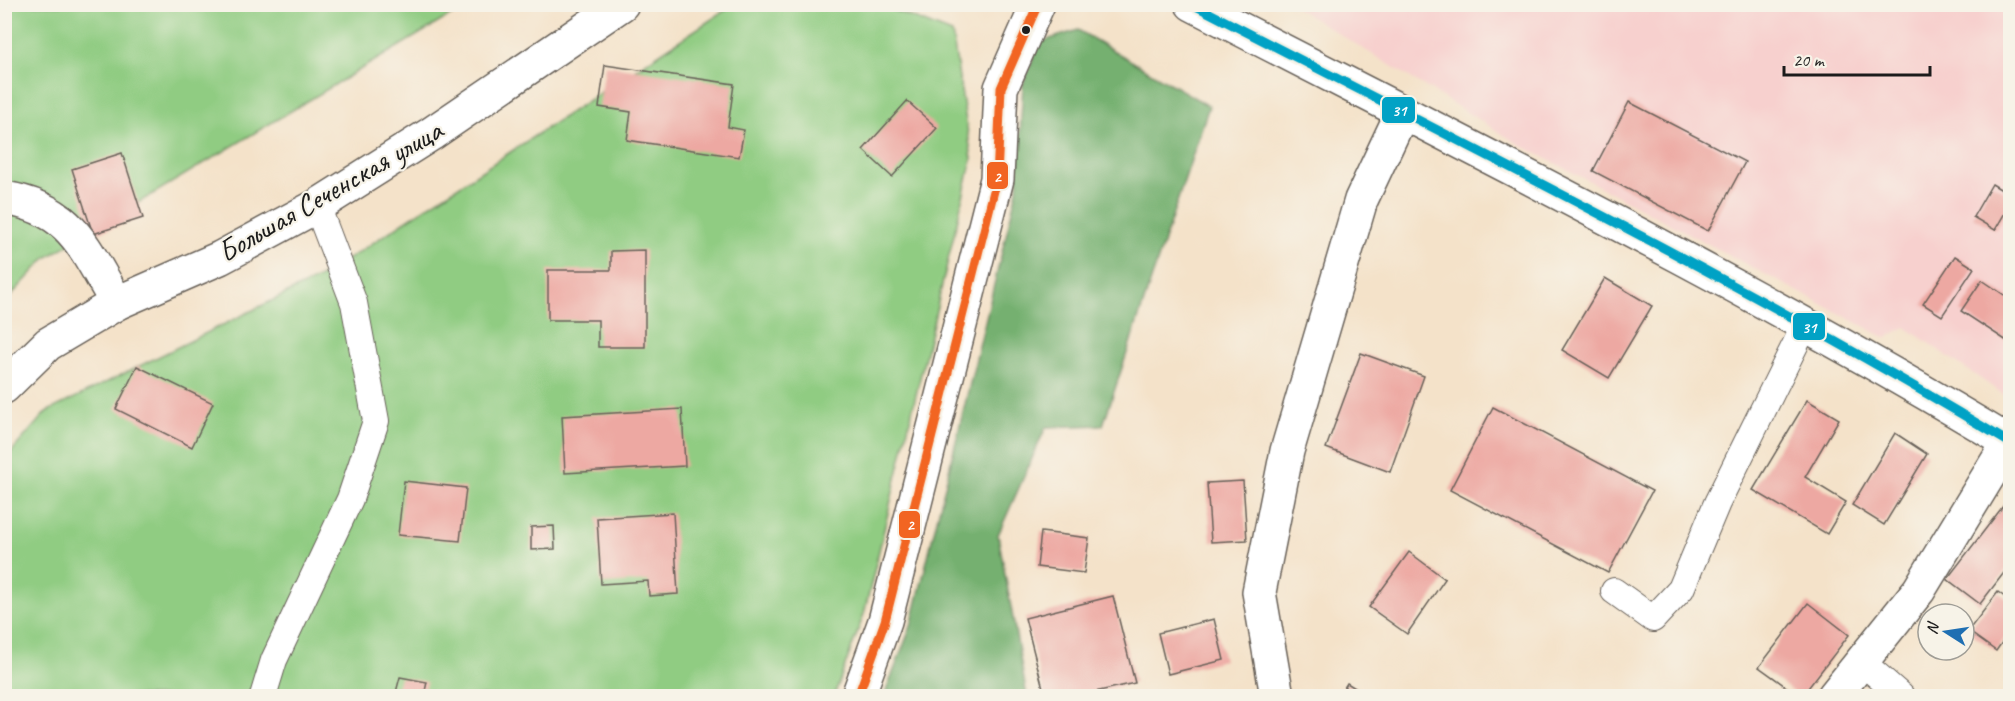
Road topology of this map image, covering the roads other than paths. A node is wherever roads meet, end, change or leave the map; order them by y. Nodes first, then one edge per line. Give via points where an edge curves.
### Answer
1 (622, 4) edge
2 (1038, 4) edge
3 (1192, 4) edge
4 (1402, 113) junction
5 (4, 198) edge
6 (317, 206) junction
7 (117, 303) junction
8 (1805, 325) junction
9 (4, 387) edge
10 (2010, 442) edge
11 (1614, 591) dead end
12 (1862, 662) junction
13 (263, 696) edge
14 (858, 696) edge
15 (1277, 696) edge
16 (1834, 696) edge
17 (1901, 696) edge

1 - 6 street, Большая Сеченская улица
2 - 14 street via 1001,88 997,179 885,621
3 - 4 street
4 - 8 street via 1557,191
4 - 15 street via 1361,200 1287,451 1259,592
5 - 7 street via 41,206 70,226
6 - 7 street, Большая Сеченская улица via 220,258
6 - 13 lane via 354,303 376,421 350,499 274,660
7 - 9 street, Большая Сеченская улица via 48,344
8 - 10 street
8 - 11 lane via 1717,503 1681,589 1653,619
10 - 12 street via 1919,590
12 - 16 street
12 - 17 lane

